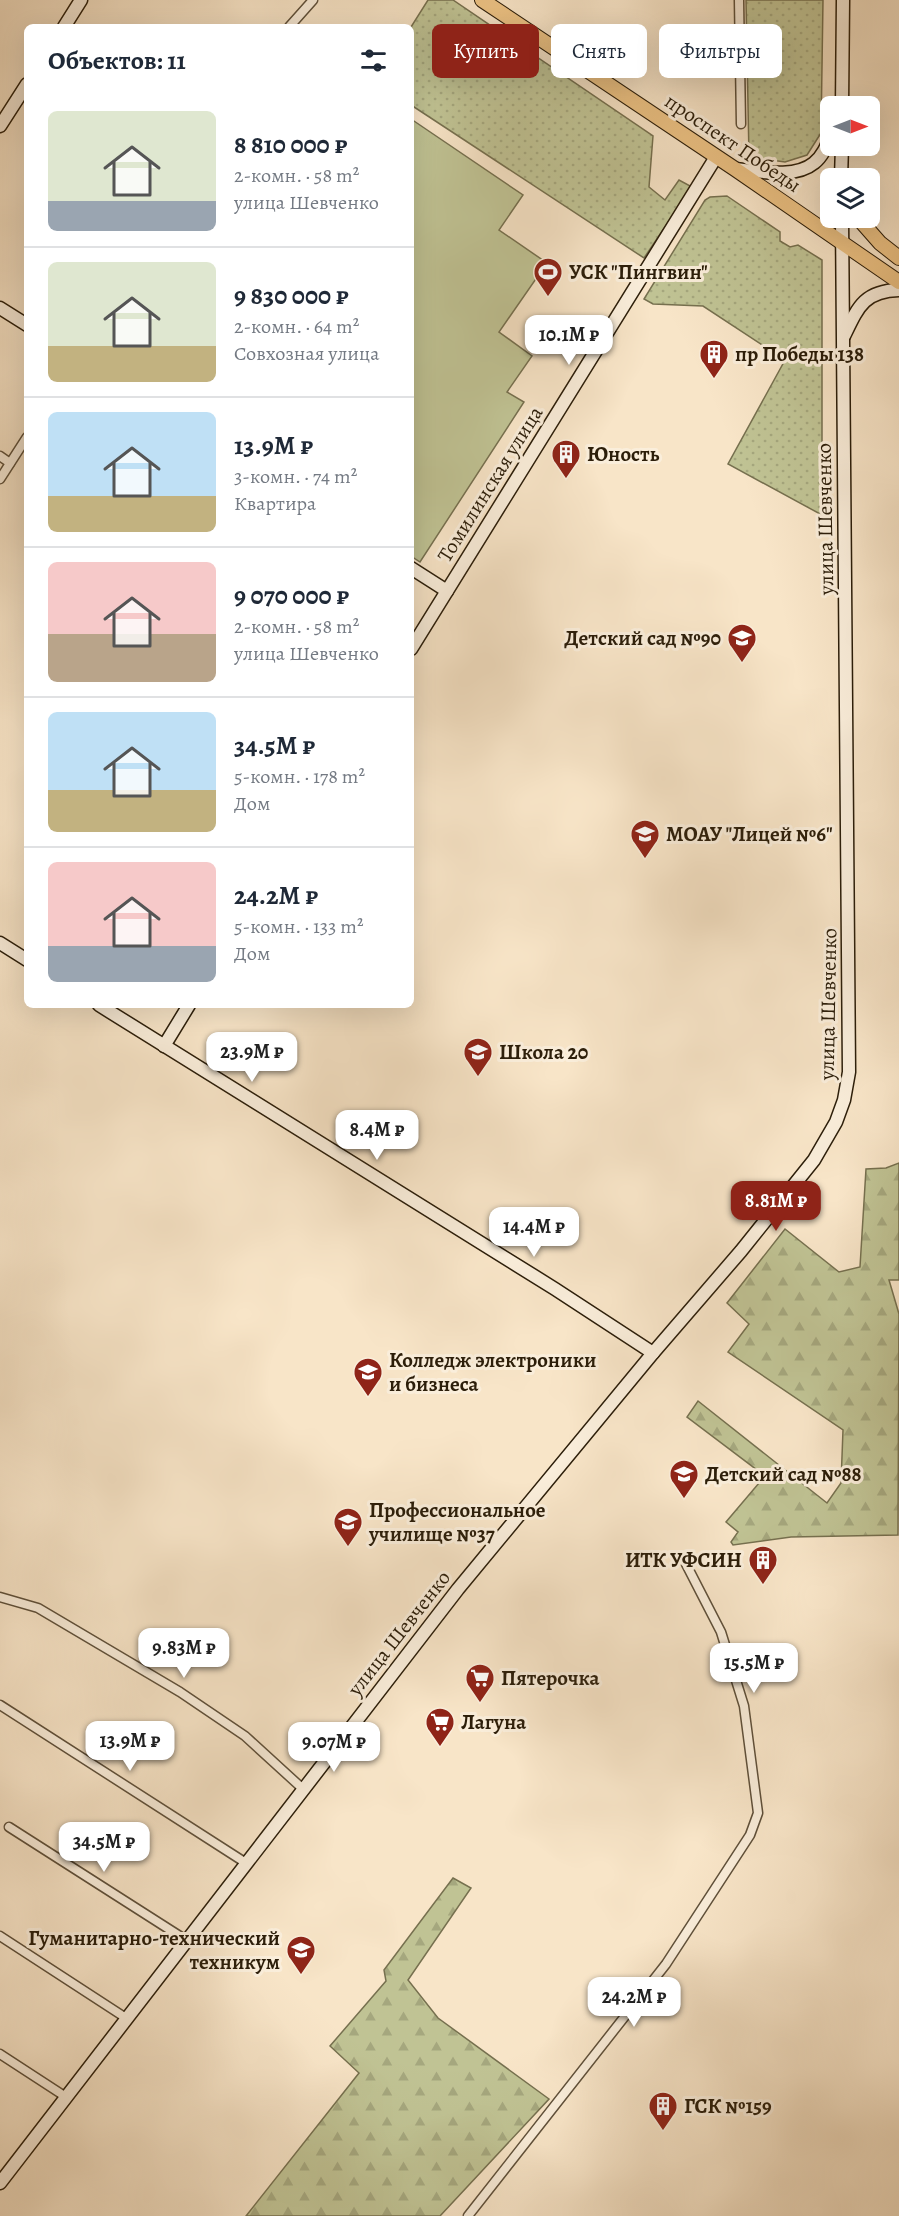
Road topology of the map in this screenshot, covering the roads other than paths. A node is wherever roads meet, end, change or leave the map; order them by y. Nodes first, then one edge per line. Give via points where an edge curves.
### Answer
1 (81, 0) edge
2 (313, 0) edge
3 (482, 0) edge
4 (739, 0) edge
5 (843, 0) edge
6 (66, 24) edge
7 (292, 24) edge
8 (24, 89) edge
9 (842, 96) edge
10 (741, 124) dead end
11 (0, 126) edge
12 (820, 156) edge
13 (716, 157) junction
14 (735, 169) junction
15 (842, 228) edge
16 (867, 228) edge
17 (842, 242) junction
18 (899, 258) edge
19 (899, 282) edge
20 (899, 290) edge
21 (0, 308) edge
22 (24, 323) edge
23 (842, 339) junction
24 (24, 441) edge
25 (0, 456) edge
26 (10, 463) junction
27 (0, 479) edge
28 (414, 570) edge
29 (447, 591) junction
30 (414, 644) edge
31 (0, 943) edge
32 (24, 958) edge
33 (104, 1008) edge
34 (187, 1008) edge
35 (164, 1046) junction
36 (653, 1353) junction
37 (686, 1564) dead end
38 (0, 1597) edge
39 (0, 1705) edge
40 (303, 1789) junction
41 (9, 1827) dead end
42 (246, 1863) junction
43 (0, 1936) edge
44 (186, 1940) junction
45 (126, 2018) junction
46 (0, 2054) edge
47 (66, 2097) junction
48 (0, 2181) edge
49 (468, 2216) edge

1 - 6 main road
2 - 7 street
3 - 13 main road, проспект Победы
4 - 10 street
5 - 9 main road
8 - 11 main road
12 - 14 main road via 813,164 792,171
13 - 14 main road, проспект Победы
13 - 29 main road, Томилинская улица
14 - 17 main road, проспект Победы
15 - 17 main road, улица Шевченко
16 - 18 main road
17 - 19 main road, проспект Победы
17 - 23 main road, улица Шевченко
20 - 23 main road via 864,301
21 - 22 main road
23 - 36 main road, улица Шевченко via 848,1083 836,1122 814,1160
24 - 26 street
25 - 26 street
26 - 27 street
28 - 29 main road
29 - 30 main road, Томилинская улица
31 - 32 main road
33 - 35 main road
34 - 35 main road
35 - 36 main road
36 - 40 main road, улица Шевченко via 458,1589
37 - 49 street via 721,1632 744,1706 758,1814 750,1835 666,1964
38 - 40 street via 38,1608 180,1692 246,1736
39 - 42 street
40 - 42 main road, улица Шевченко
41 - 44 street
42 - 44 main road, улица Шевченко
43 - 45 street
44 - 45 main road, улица Шевченко
45 - 47 main road, улица Шевченко
46 - 47 street
47 - 48 main road, улица Шевченко

